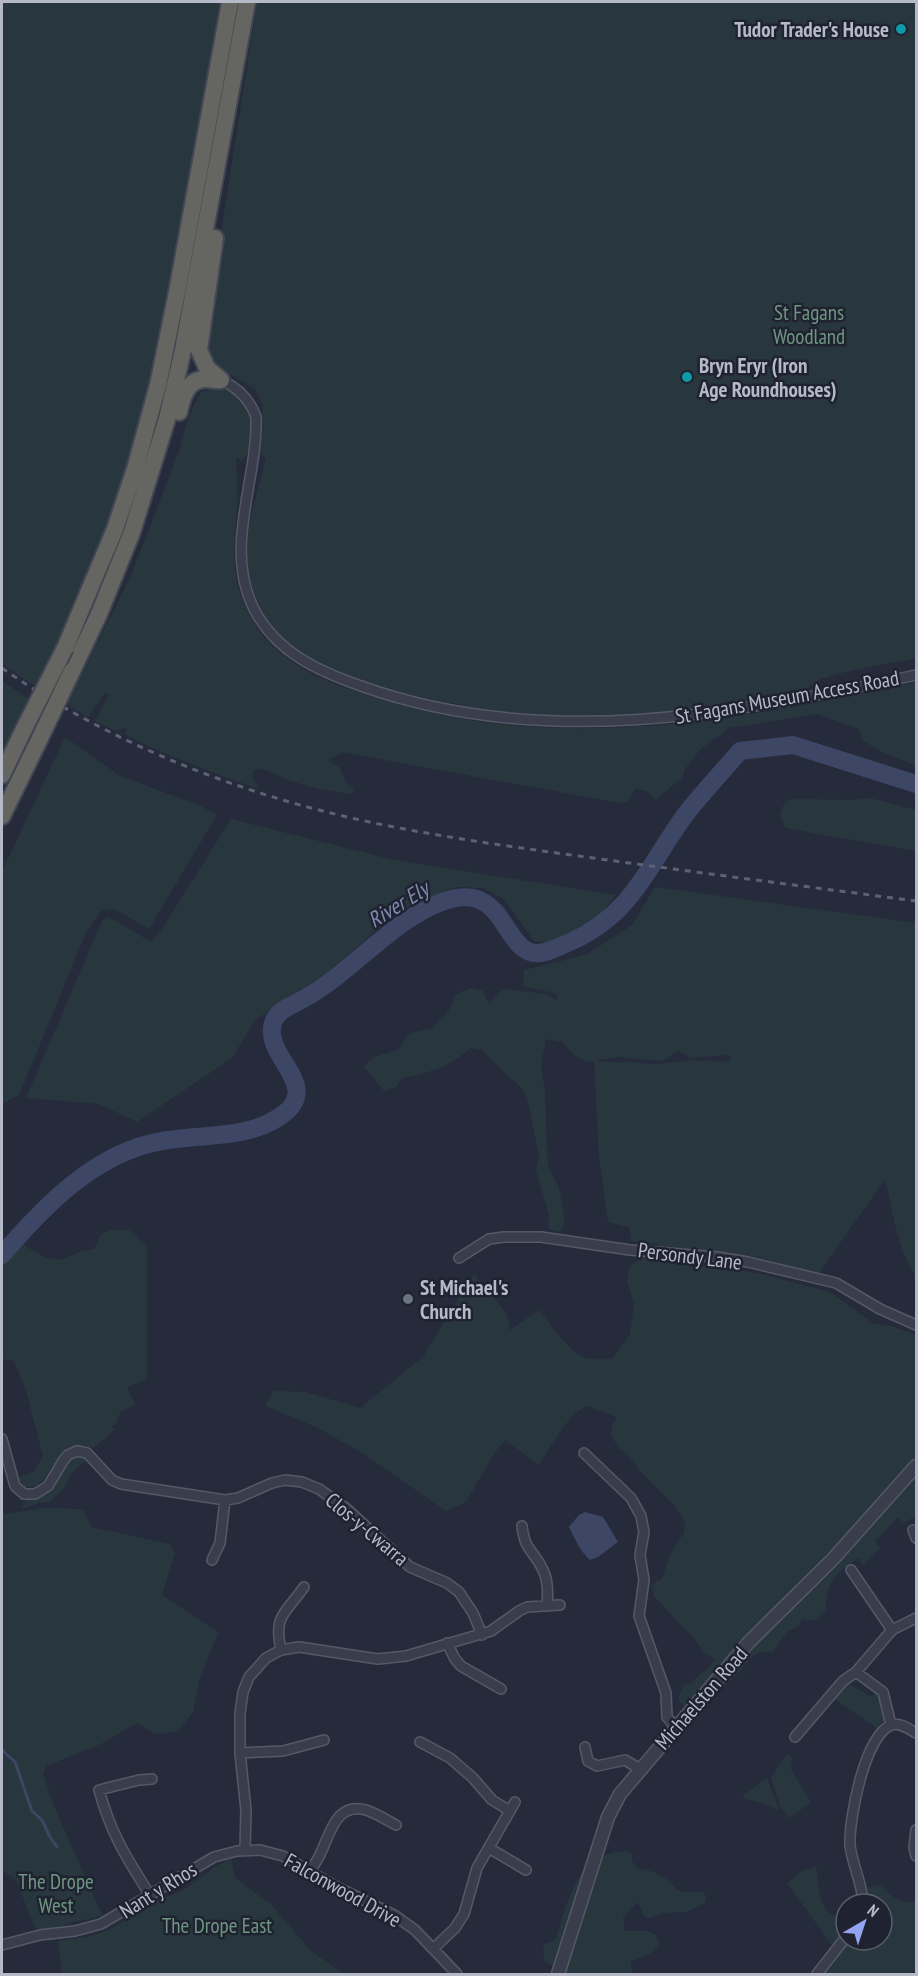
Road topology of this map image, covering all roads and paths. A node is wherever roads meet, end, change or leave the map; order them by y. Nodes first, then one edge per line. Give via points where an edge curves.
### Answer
1 (230, 2) edge
2 (247, 2) edge
3 (221, 380) junction
4 (99, 614) junction
5 (916, 675) edge
6 (2, 776) edge
7 (2, 816) edge
8 (459, 1258) dead end
9 (916, 1325) edge
10 (2, 1439) edge
11 (584, 1453) dead end
12 (916, 1466) edge
13 (225, 1500) junction
14 (522, 1526) dead end
15 (212, 1560) dead end
16 (850, 1570) dead end
17 (304, 1587) dead end
18 (547, 1605) junction
19 (560, 1605) dead end
20 (916, 1618) edge
21 (892, 1630) junction
22 (482, 1635) junction
23 (447, 1643) junction
24 (282, 1650) junction
25 (856, 1672) junction
26 (501, 1689) dead end
27 (891, 1725) junction
28 (676, 1728) junction
29 (916, 1733) edge
30 (795, 1737) dead end
31 (324, 1740) dead end
32 (420, 1742) dead end
33 (585, 1747) dead end
34 (240, 1753) junction
35 (640, 1769) junction
36 (152, 1779) dead end
37 (515, 1802) dead end
38 (510, 1811) junction
39 (396, 1825) dead end
40 (916, 1830) edge
41 (489, 1848) junction
42 (245, 1850) junction
43 (916, 1856) edge
44 (526, 1870) dead end
45 (310, 1871) junction
46 (860, 1892) edge
47 (150, 1895) junction
48 (2, 1945) edge
49 (434, 1949) junction
50 (834, 1952) edge
51 (457, 1974) edge
52 (558, 1974) edge
53 (817, 1974) edge

1 - 6 highway, bridge via 177,292 135,469 115,529 64,648
2 - 3 highway via 199,340 203,362
2 - 4 highway via 178,374 149,483
3 - 4 highway via 198,381 187,389 146,515
3 - 5 street, St Fagans Museum Access Road via 245,397 256,417 240,545 247,591 259,618 280,644 330,675 379,693 449,710 528,720 592,722 745,709
4 - 7 highway, bridge
8 - 9 street, Persondy Lane via 489,1239 504,1237 541,1237 718,1257 836,1283
10 - 13 street, Clos-y-Cwarra via 15,1486 24,1494 40,1491 53,1480 68,1455 77,1451 94,1458 112,1480 121,1484
11 - 28 street via 631,1498 641,1516 644,1580 640,1624 666,1693 667,1717
12 - 28 street, Michaelston Road via 833,1559 749,1642
13 - 15 street via 225,1545
13 - 22 street, Clos-y-Cwarra via 278,1481 311,1485 352,1514 410,1567 459,1592
14 - 18 street via 524,1542 543,1570
16 - 21 street
17 - 24 street via 279,1621
18 - 19 street
18 - 22 street via 527,1607
20 - 21 street
21 - 25 street
22 - 23 street
23 - 24 street via 418,1654 390,1658 365,1658 299,1647
23 - 26 street via 461,1666
24 - 34 street via 259,1664 246,1684 240,1713
25 - 27 street via 883,1692
25 - 30 street via 843,1681
27 - 29 street via 898,1724
27 - 46 street via 869,1753 850,1827
28 - 35 street, Michaelston Road
31 - 34 street via 283,1751
32 - 38 street via 456,1763 492,1800
33 - 35 street via 588,1761 597,1767 625,1760
34 - 42 street via 246,1809
35 - 52 street, Michaelston Road via 610,1811
36 - 47 street via 99,1790 118,1845
37 - 38 street
38 - 41 street
39 - 45 street via 364,1809 339,1816
40 - 43 street
41 - 44 street
41 - 49 street via 477,1868 465,1914
42 - 45 street, Falconwood Drive via 272,1852
42 - 47 street, Nant y Rhos via 213,1857
45 - 49 street, Falconwood Drive via 394,1915
47 - 48 street, Nant y Rhos via 95,1926
49 - 51 street, Falconwood Drive
50 - 53 street

